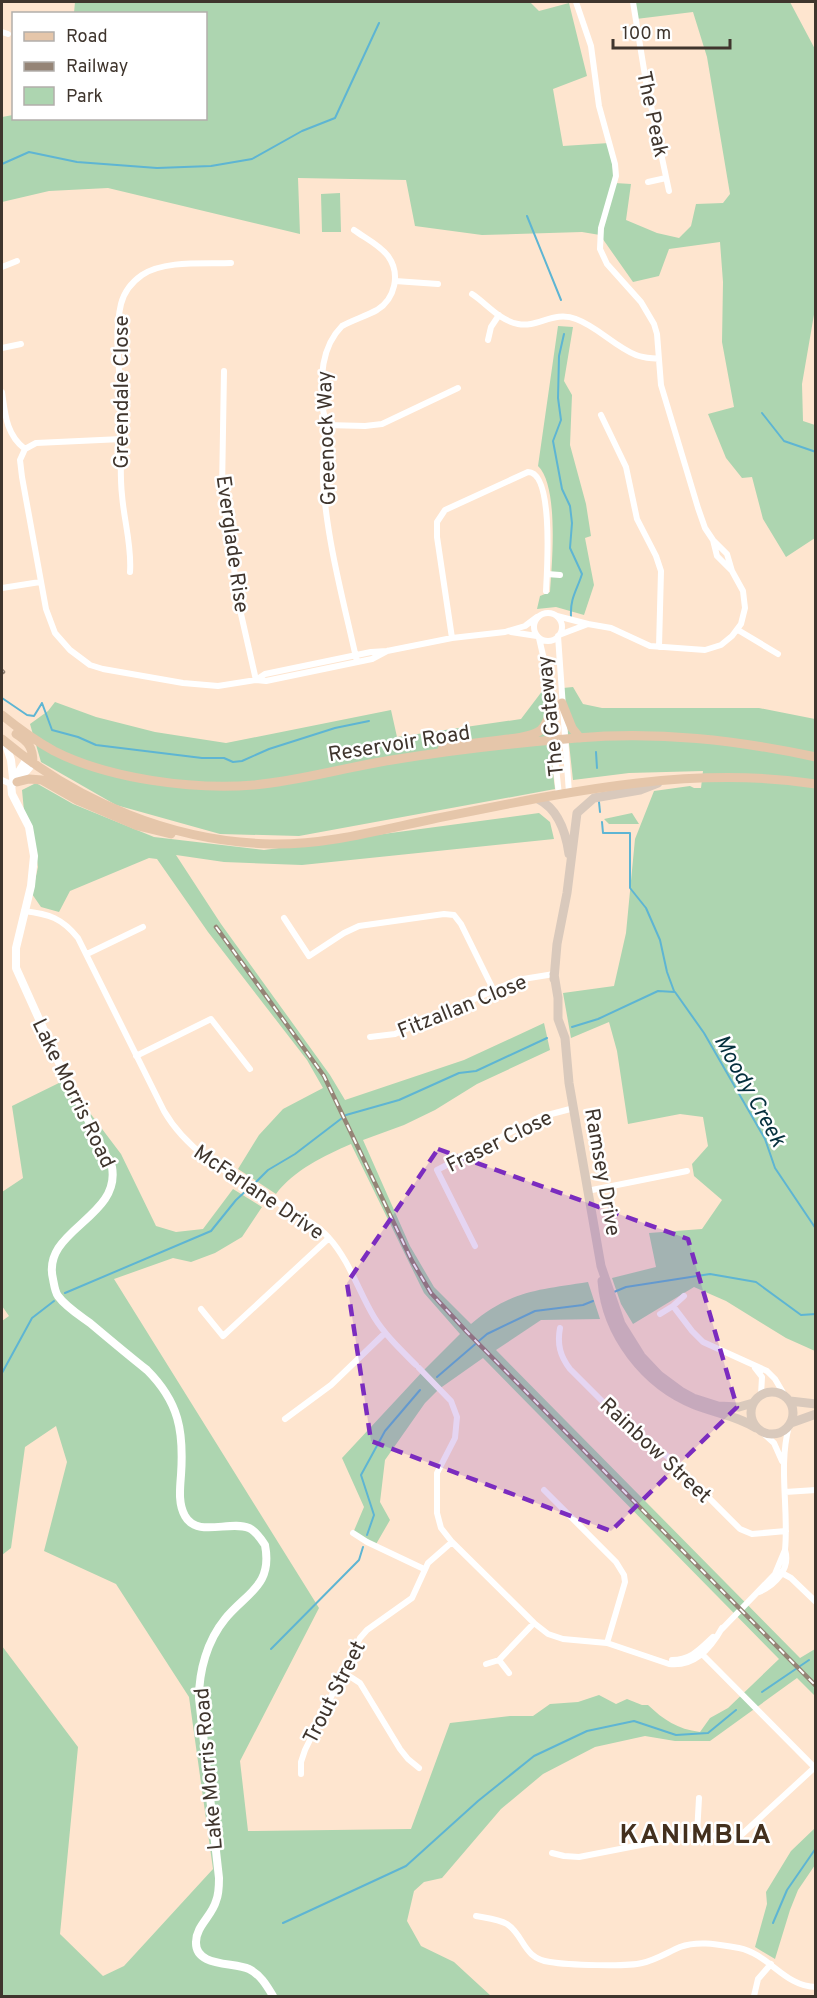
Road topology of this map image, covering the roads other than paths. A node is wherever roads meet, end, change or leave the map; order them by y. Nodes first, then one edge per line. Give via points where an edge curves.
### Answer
1 (576, 2) edge
2 (633, 2) edge
3 (666, 178) junction
4 (648, 182) dead end
5 (669, 191) dead end
6 (354, 230) dead end
7 (18, 261) dead end
8 (231, 263) dead end
9 (2, 267) edge
10 (395, 281) junction
11 (438, 284) dead end
12 (472, 294) dead end
13 (499, 315) junction
14 (488, 340) dead end
15 (21, 344) dead end
16 (2, 348) edge
17 (658, 359) junction
18 (224, 371) dead end
19 (458, 388) dead end
20 (2, 392) edge
21 (601, 415) dead end
22 (326, 425) junction
23 (122, 439) junction
24 (25, 449) junction
25 (130, 572) dead end
26 (547, 574) junction
27 (560, 575) dead end
28 (40, 582) junction
29 (2, 588) edge
30 (546, 591) dead end
31 (557, 616) junction
32 (537, 617) junction
33 (588, 624) junction
34 (738, 630) junction
35 (504, 632) junction
36 (558, 635) junction
37 (538, 637) junction
38 (452, 638) junction
39 (659, 647) junction
40 (387, 651) junction
41 (356, 654) junction
42 (778, 654) dead end
43 (357, 662) junction
44 (256, 681) junction
45 (562, 703) junction
46 (550, 713) junction
47 (2, 715) edge
48 (2, 723) edge
49 (580, 738) junction
50 (565, 739) junction
51 (553, 740) junction
52 (3, 741) edge
53 (55, 751) junction
54 (429, 754) junction
55 (816, 757) edge
56 (31, 759) junction
57 (2, 780) edge
58 (665, 780) junction
59 (14, 783) junction
60 (816, 784) edge
61 (569, 793) junction
62 (559, 795) junction
63 (538, 799) junction
64 (203, 837) junction
65 (570, 866) junction
66 (24, 911) junction
67 (284, 918) dead end
68 (143, 927) dead end
69 (87, 954) junction
70 (554, 974) junction
71 (493, 989) junction
72 (370, 1037) dead end
73 (136, 1056) junction
74 (249, 1068) dead end
75 (574, 1108) junction
76 (687, 1172) dead end
77 (587, 1191) junction
78 (329, 1238) junction
79 (475, 1246) dead end
80 (601, 1266) junction
81 (684, 1296) dead end
82 (673, 1306) junction
83 (201, 1310) dead end
84 (660, 1314) dead end
85 (560, 1328) dead end
86 (385, 1333) junction
87 (754, 1366) junction
88 (761, 1395) junction
89 (787, 1399) junction
90 (753, 1403) junction
91 (816, 1404) edge
92 (816, 1414) edge
93 (285, 1419) dead end
94 (790, 1425) junction
95 (760, 1430) junction
96 (783, 1464) junction
97 (544, 1490) dead end
98 (816, 1490) edge
99 (785, 1492) junction
100 (786, 1531) junction
101 (353, 1533) dead end
102 (452, 1542) junction
103 (424, 1569) junction
104 (780, 1572) junction
105 (816, 1602) edge
106 (534, 1623) junction
107 (722, 1628) junction
108 (716, 1640) junction
109 (607, 1643) junction
110 (701, 1652) junction
111 (499, 1660) junction
112 (486, 1664) dead end
113 (718, 1668) junction
114 (343, 1672) junction
115 (509, 1673) dead end
116 (419, 1768) dead end
117 (815, 1768) edge
118 (301, 1774) dead end
119 (699, 1798) dead end
120 (697, 1834) junction
121 (552, 1853) dead end
122 (476, 1916) dead end
123 (771, 1964) junction
124 (816, 1987) edge
125 (273, 1996) edge
126 (753, 1996) edge

1 - 17 street via 591,46 599,106 615,164 616,176 601,228 600,249 607,264 649,314 657,333
2 - 3 street, The Peak
3 - 4 street
3 - 5 street, The Peak
6 - 10 street via 389,257
7 - 9 street
8 - 23 street, Greendale Close via 161,266 136,279 125,293 119,322
10 - 11 street
10 - 22 street, Greenock Way via 384,304 342,326 327,345 323,360
12 - 13 street
13 - 14 street
13 - 17 street via 518,325 562,316 577,319 636,355
15 - 16 street
17 - 34 street via 661,385 705,528 717,556 740,583 744,616
18 - 44 street, Everglade Rise via 222,490 241,614
19 - 22 street via 382,424
20 - 24 street via 9,429
21 - 39 street via 626,467 637,519 659,563
22 - 41 street, Greenock Way via 325,497
23 - 24 street via 42,442
23 - 25 street, Greendale Close via 122,494
24 - 28 street via 20,466
26 - 27 street
26 - 30 street
26 - 38 street via 547,522 541,483 534,472 522,473 446,510 436,528
28 - 29 street
28 - 44 street via 55,633 90,664 200,686
31 - 32 street via 549,613
31 - 33 street
31 - 36 street via 561,623
32 - 35 street via 525,626
32 - 37 street via 534,625
33 - 36 street
33 - 39 street via 611,628
34 - 39 street via 721,645 705,650
34 - 42 street
35 - 37 street
35 - 38 street
36 - 37 street via 551,640
36 - 45 street, The Gateway
37 - 46 street, The Gateway
38 - 40 street
40 - 41 street
40 - 43 street
41 - 43 street, Greenock Way
41 - 44 street via 265,674
43 - 44 street
45 - 49 main road
45 - 50 street, The Gateway
46 - 51 street, The Gateway
46 - 54 main road via 547,723 534,734 455,744
47 - 53 main road, Reservoir Road
48 - 56 main road via 28,742
49 - 50 main road, Reservoir Road
49 - 55 main road, Reservoir Road via 705,738
50 - 51 main road, Reservoir Road
50 - 61 street, The Gateway
51 - 54 main road, Reservoir Road
51 - 62 street, The Gateway
52 - 56 main road
52 - 59 street, Lake Morris Road
53 - 54 main road, Reservoir Road via 136,777 227,786 279,782
53 - 56 main road via 43,751
56 - 59 street
56 - 64 main road via 79,792 140,819
57 - 59 street
58 - 60 main road via 747,777
58 - 61 main road
58 - 65 main road, Ramsey Drive via 640,790 594,798 581,808 575,819
59 - 64 main road via 42,780 138,826
59 - 66 street, Lake Morris Road via 12,794 29,827 34,856
61 - 62 main road
62 - 63 main road
63 - 64 main road via 315,842 243,843
63 - 65 main road, Ramsey Drive via 556,814 568,847
65 - 70 main road, Ramsey Drive
66 - 69 street, McFarlane Drive via 61,921
66 - 125 street, Lake Morris Road via 16,968 114,1178 106,1199 60,1245 53,1259 51,1274 57,1295 147,1370 175,1407 185,1516 201,1527 250,1528 265,1545 266,1569 256,1588 225,1618 211,1639 199,1679 219,1878 216,1902 195,1943 202,1957 251,1970
67 - 71 street via 309,956 359,927 454,915
68 - 69 street
69 - 73 street, McFarlane Drive
70 - 71 street, Fitzallan Close
70 - 75 main road, Ramsey Drive
71 - 72 street, Fitzallan Close via 394,1034
73 - 74 street via 211,1018
73 - 78 street, McFarlane Drive via 164,1112 178,1133 201,1155 320,1228
75 - 77 main road, Ramsey Drive
75 - 79 street, Fraser Close via 540,1117 437,1170
76 - 77 street
77 - 80 main road, Ramsey Drive
78 - 83 street via 223,1336
78 - 86 street, McFarlane Drive
80 - 90 main road, Ramsey Drive via 627,1336 659,1375 682,1392 705,1402 729,1407
80 - 95 main road, Ramsey Drive via 603,1297 612,1323 626,1349 644,1370 682,1400
81 - 82 street
82 - 84 street
82 - 87 street via 703,1342
85 - 100 street, Rainbow Street via 558,1346 570,1369 637,1436 667,1456 740,1529 752,1534
86 - 93 street via 331,1385
86 - 102 street, McFarlane Drive via 451,1401 457,1417 455,1438 437,1473 437,1513 441,1528
87 - 88 street via 762,1377
87 - 89 street via 771,1374
88 - 89 main road via 773,1392
88 - 90 main road
89 - 91 main road
89 - 94 main road via 793,1412
90 - 95 main road via 750,1416
92 - 94 main road
94 - 95 main road via 780,1433
94 - 96 street
95 - 96 street via 774,1443
96 - 99 street
97 - 109 street via 616,1562 624,1575
98 - 99 street
99 - 100 street
100 - 104 street via 787,1556
101 - 103 street
102 - 103 street, Trout Street
102 - 106 street, McFarlane Drive
103 - 114 street, Trout Street via 412,1598 363,1634
104 - 105 street
104 - 107 street via 770,1587 759,1592
106 - 109 street, McFarlane Drive via 555,1637
106 - 111 street
107 - 108 street
107 - 110 street
108 - 110 street
108 - 113 street via 711,1652
109 - 110 street, McFarlane Drive via 659,1660 682,1659
110 - 113 street
111 - 112 street
111 - 115 street
113 - 117 street
114 - 116 street via 360,1683 405,1756
114 - 118 street, Trout Street via 303,1754
117 - 120 street via 742,1836 733,1839
119 - 120 street
120 - 121 street via 579,1857
122 - 123 street via 505,1923 529,1952 552,1962 635,1965 698,1943 747,1950
123 - 124 street via 794,1982
123 - 126 street via 758,1979

